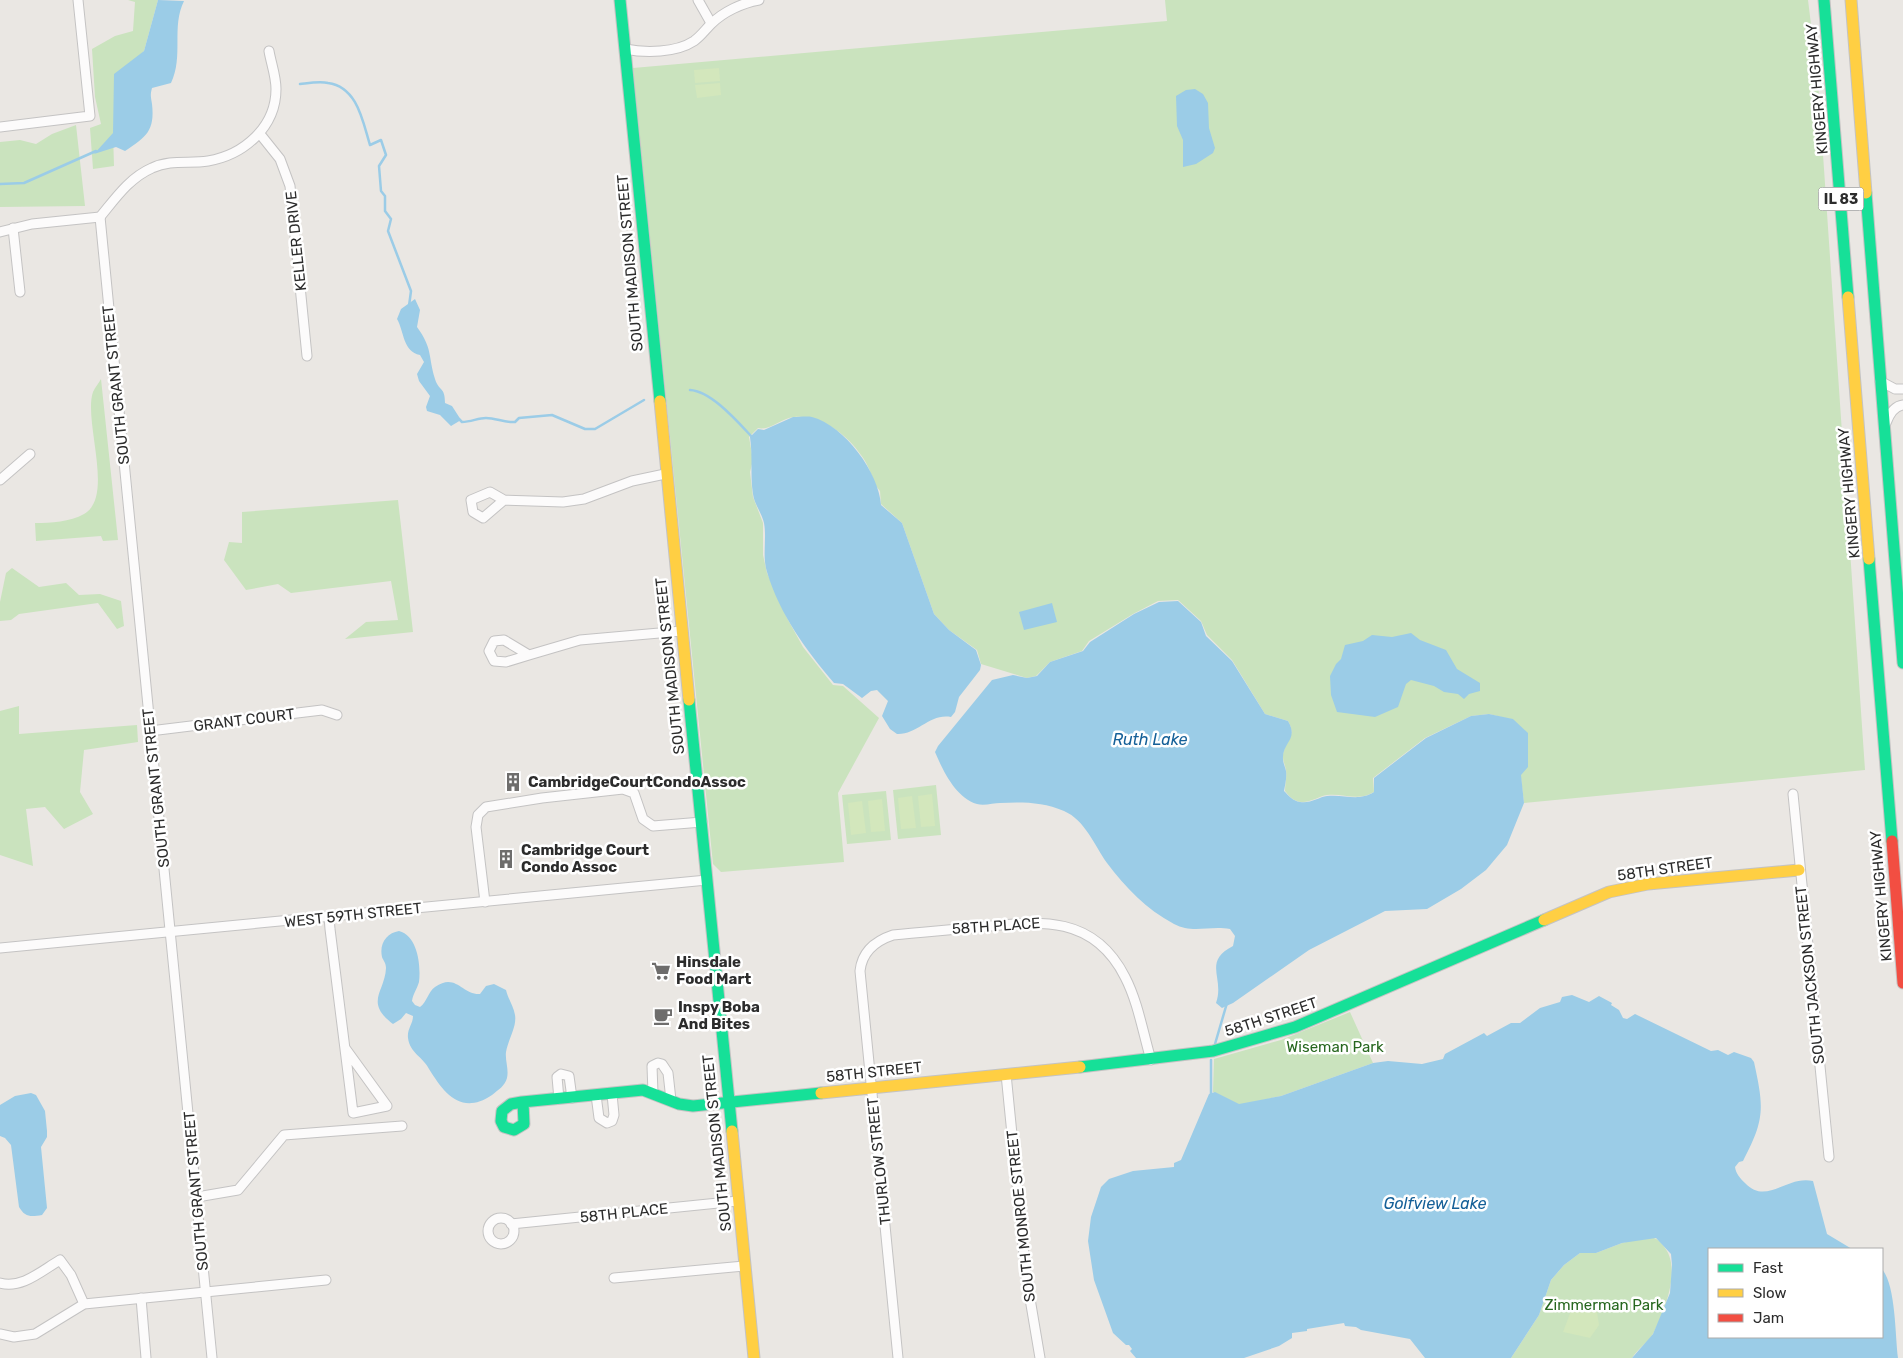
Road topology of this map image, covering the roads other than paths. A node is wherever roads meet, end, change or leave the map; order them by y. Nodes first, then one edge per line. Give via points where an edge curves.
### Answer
1 (78, 0) edge
2 (620, 0) edge
3 (698, 0) edge
4 (759, 0) edge
5 (1824, 0) edge
6 (1851, 0) edge
7 (711, 23) junction
8 (625, 49) junction
9 (269, 51) dead end
10 (0, 127) edge
11 (260, 134) junction
12 (100, 217) junction
13 (13, 228) junction
14 (0, 232) edge
15 (20, 292) dead end
16 (307, 356) dead end
17 (1880, 382) junction
18 (1903, 389) edge
19 (1903, 405) edge
20 (1884, 431) junction
21 (30, 454) dead end
22 (665, 474) junction
23 (0, 480) edge
24 (504, 500) dead end
25 (682, 631) junction
26 (529, 655) dead end
27 (1903, 663) edge
28 (337, 714) dead end
29 (150, 731) junction
30 (1793, 794) dead end
31 (702, 822) junction
32 (1799, 870) junction
33 (707, 880) junction
34 (485, 902) junction
35 (329, 917) junction
36 (937, 931) joint
37 (171, 932) junction
38 (0, 948) edge
39 (1903, 983) edge
40 (345, 1048) junction
41 (1151, 1060) junction
42 (1006, 1074) junction
43 (871, 1088) junction
44 (653, 1092) junction
45 (612, 1094) junction
46 (596, 1096) junction
47 (572, 1098) junction
48 (559, 1099) junction
49 (671, 1100) junction
50 (523, 1102) dead end
51 (728, 1102) junction
52 (402, 1126) dead end
53 (1829, 1157) dead end
54 (197, 1197) junction
55 (738, 1201) junction
56 (512, 1224) dead end
57 (744, 1266) junction
58 (614, 1278) dead end
59 (326, 1280) dead end
60 (0, 1283) edge
61 (205, 1291) junction
62 (141, 1298) junction
63 (84, 1304) junction
64 (0, 1334) edge
65 (146, 1358) edge
66 (212, 1358) edge
67 (754, 1358) edge
68 (898, 1358) edge
69 (1040, 1358) edge

1 - 10 street via 90,116
2 - 8 main road, SOUTH MADISON STREET
3 - 7 street
4 - 7 street via 734,8
5 - 39 main road, KINGERY HIGHWAY / IL 83
6 - 17 main road, IL 83
7 - 8 street via 693,42 683,46 638,51
8 - 22 main road, SOUTH MADISON STREET
9 - 11 street via 276,95
11 - 12 street via 248,145 221,158 171,162 145,171 132,179
11 - 16 street, KELLER DRIVE via 280,159 290,186
12 - 13 street
12 - 29 street, SOUTH GRANT STREET
13 - 14 street
13 - 15 street
17 - 18 street
17 - 20 main road, IL 83
19 - 20 street via 1889,415
20 - 27 main road, IL 83
21 - 23 street
22 - 24 street via 632,480 596,496 572,501
22 - 25 main road, SOUTH MADISON STREET
25 - 26 street via 580,640
25 - 31 main road, SOUTH MADISON STREET
28 - 29 street, GRANT COURT via 322,710
29 - 37 street, SOUTH GRANT STREET
30 - 32 street, SOUTH JACKSON STREET
31 - 33 main road, SOUTH MADISON STREET
31 - 34 street via 653,826 643,819 634,793 623,789 486,807 478,815 476,827
32 - 41 main road, 58TH STREET via 1656,883 1609,892 1295,1028 1213,1051
32 - 53 street, SOUTH JACKSON STREET
33 - 34 street, WEST 59TH STREET
33 - 51 main road, SOUTH MADISON STREET
34 - 35 street, WEST 59TH STREET
35 - 37 street, WEST 59TH STREET
35 - 40 street
36 - 41 street, 58TH PLACE via 1027,922 1055,923 1078,931 1100,945 1117,964 1129,985
36 - 43 street, THURLOW STREET via 885,938 868,948 862,962 860,972
37 - 38 street, WEST 59TH STREET
37 - 54 street, SOUTH GRANT STREET
40 - 40 street via 353,1113 387,1106 370,1083
41 - 42 main road, 58TH STREET
42 - 43 main road, 58TH STREET
42 - 69 street, SOUTH MONROE STREET via 1026,1275
43 - 51 main road, 58TH STREET
43 - 68 street, THURLOW STREET
44 - 45 main road
44 - 49 main road, 58TH STREET
44 - 49 street via 652,1066 658,1063 668,1073
45 - 46 main road
45 - 46 street via 614,1115 607,1123 598,1118
46 - 47 main road
47 - 48 main road
47 - 48 street via 569,1076 562,1074 557,1077
48 - 50 main road
49 - 51 main road, 58TH STREET via 693,1106
51 - 55 main road, SOUTH MADISON STREET
52 - 54 street via 284,1135 238,1190
54 - 61 street, SOUTH GRANT STREET
55 - 56 street, 58TH PLACE
55 - 57 main road, SOUTH MADISON STREET
57 - 58 street
57 - 67 main road, SOUTH MADISON STREET
59 - 61 street
60 - 63 street via 20,1284 60,1260
61 - 62 street
61 - 66 street, SOUTH GRANT STREET
62 - 63 street
62 - 65 street
63 - 64 street via 35,1334

